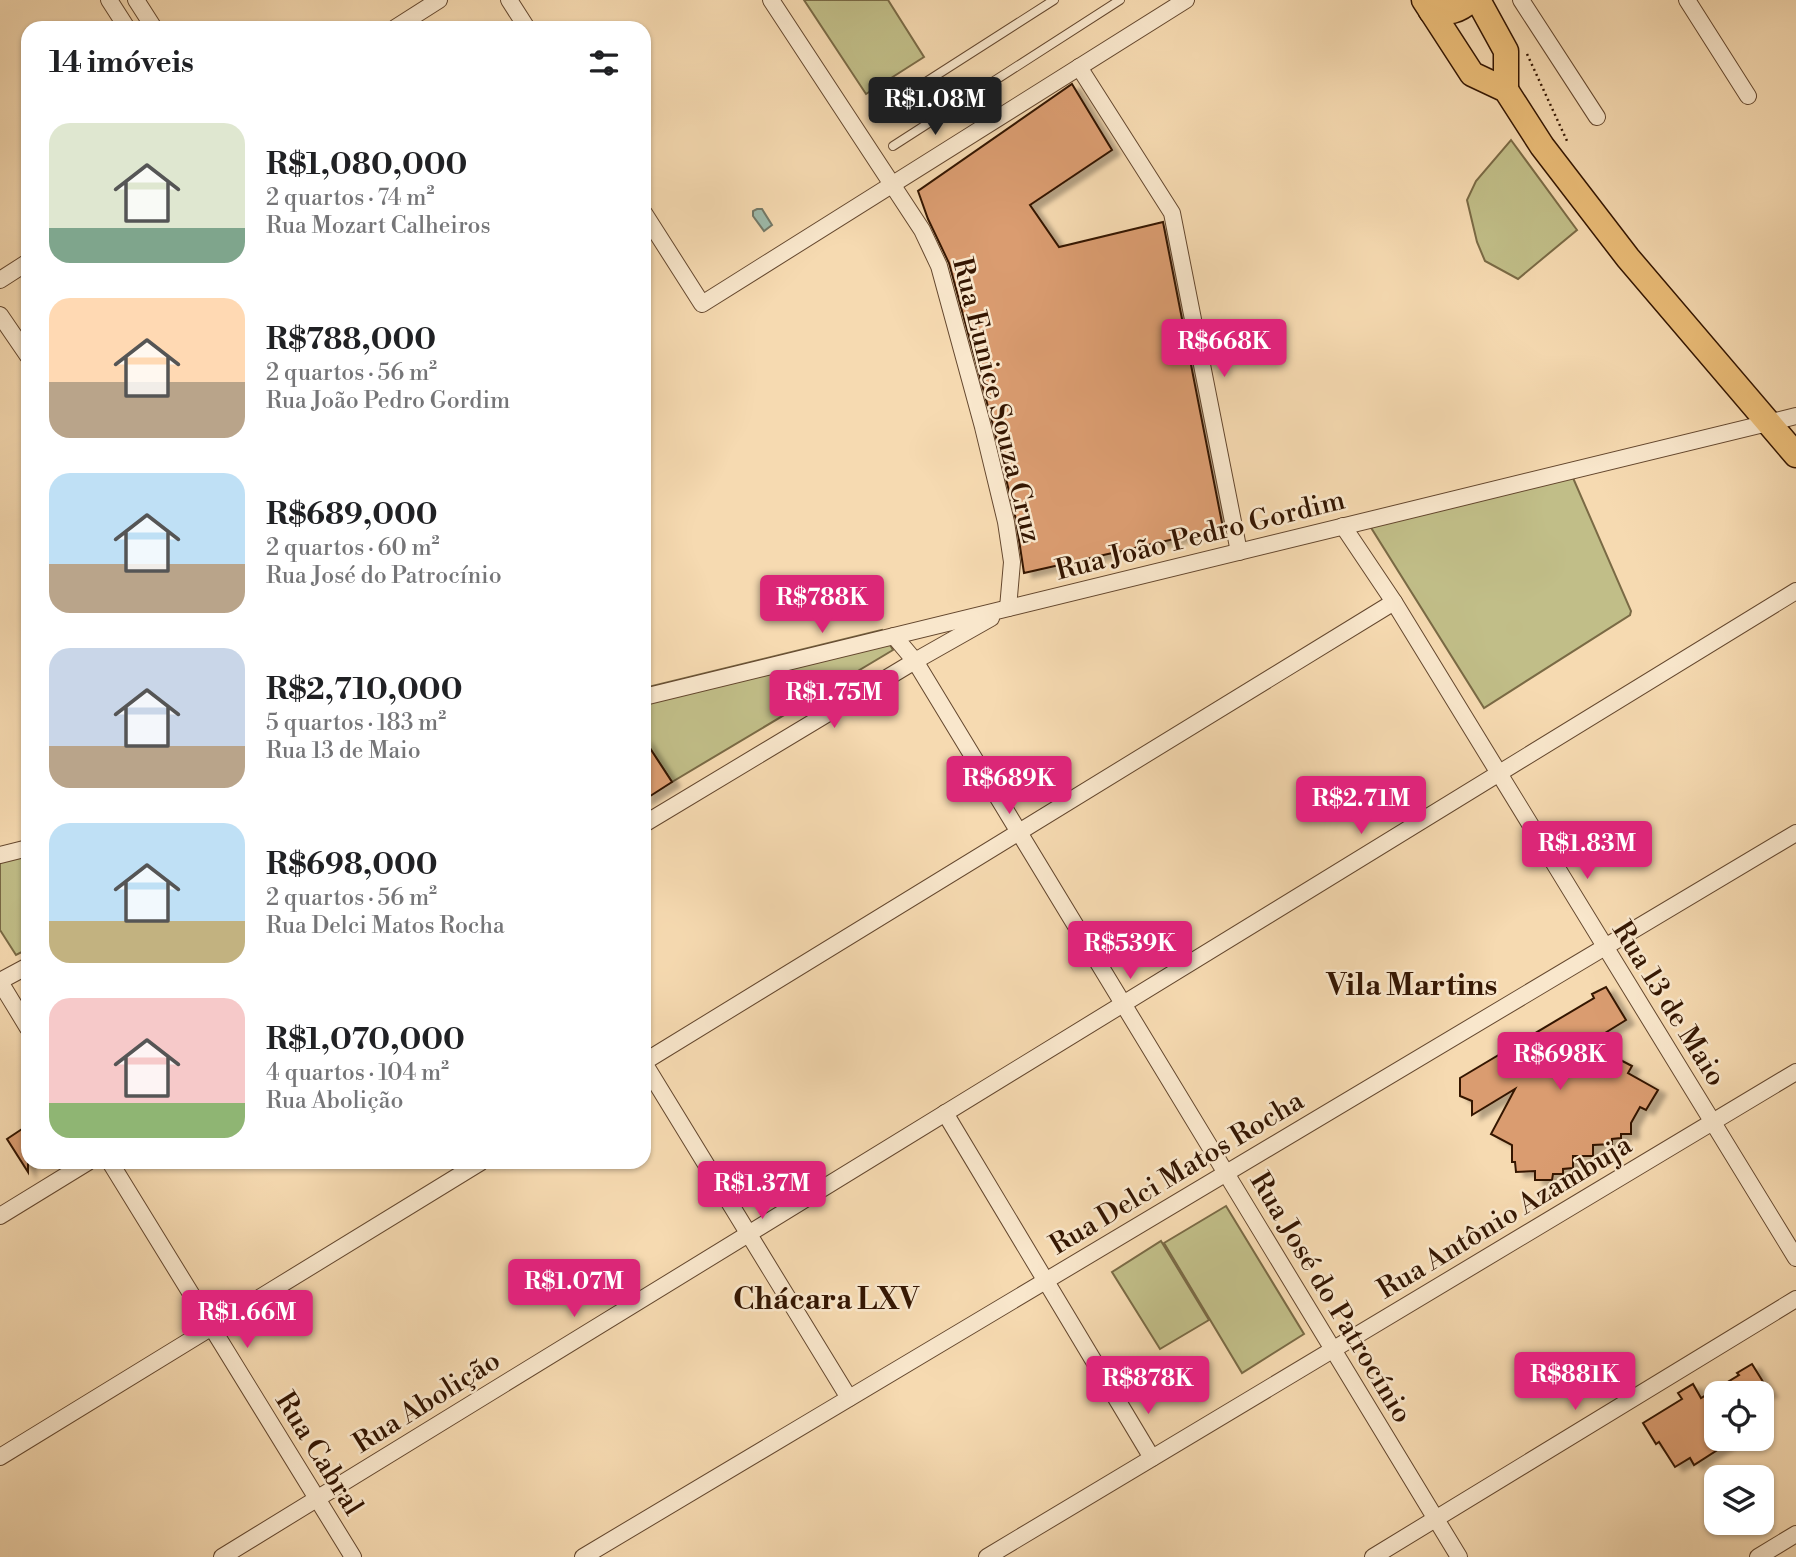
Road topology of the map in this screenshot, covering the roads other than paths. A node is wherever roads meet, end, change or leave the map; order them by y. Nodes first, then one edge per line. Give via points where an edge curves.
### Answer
1 (109, 0) edge
2 (136, 0) edge
3 (439, 0) edge
4 (509, 0) edge
5 (771, 0) edge
6 (1054, 0) edge
7 (1120, 0) edge
8 (1186, 0) edge
9 (1471, 0) edge
10 (1478, 0) edge
11 (1521, 0) edge
12 (1687, 0) edge
13 (1428, 6) edge
14 (122, 21) edge
15 (150, 21) edge
16 (406, 21) edge
17 (522, 21) edge
18 (1079, 67) junction
19 (1506, 90) junction
20 (1748, 96) dead end
21 (879, 112) dead end
22 (1597, 117) dead end
23 (893, 146) dead end
24 (892, 185) junction
25 (651, 224) edge
26 (21, 266) edge
27 (0, 280) edge
28 (0, 315) edge
29 (21, 346) edge
30 (1796, 416) edge
31 (1769, 422) junction
32 (1796, 455) edge
33 (1343, 526) junction
34 (1239, 552) junction
35 (1796, 590) edge
36 (1394, 602) junction
37 (1008, 608) junction
38 (894, 636) junction
39 (915, 661) junction
40 (651, 695) edge
41 (1499, 773) junction
42 (651, 820) edge
43 (1019, 832) junction
44 (1796, 833) edge
45 (21, 850) edge
46 (0, 855) edge
47 (1605, 947) junction
48 (21, 970) edge
49 (0, 982) edge
50 (1123, 1004) junction
51 (21, 1016) edge
52 (651, 1059) edge
53 (1796, 1072) edge
54 (651, 1075) edge
55 (945, 1113) junction
56 (1713, 1122) junction
57 (77, 1169) edge
58 (114, 1169) edge
59 (470, 1169) edge
60 (1226, 1173) junction
61 (0, 1216) edge
62 (748, 1234) junction
63 (1796, 1258) edge
64 (1046, 1281) junction
65 (1796, 1299) edge
66 (212, 1327) junction
67 (1333, 1350) junction
68 (849, 1398) junction
69 (0, 1457) edge
70 (1152, 1458) junction
71 (317, 1499) junction
72 (1436, 1519) junction
73 (1796, 1534) edge
74 (222, 1557) edge
75 (353, 1557) edge
76 (583, 1557) edge
77 (987, 1557) edge
78 (1373, 1557) edge
79 (1459, 1557) edge
80 (1758, 1557) edge

1 - 14 street
2 - 15 street
3 - 16 street
4 - 17 street
5 - 24 street, Rua Eunice Souza Cruz
6 - 21 lane
7 - 23 lane
8 - 18 street
9 - 13 main road via 1449,13
10 - 19 main road via 1506,51
11 - 22 street
12 - 20 street
13 - 19 main road via 1472,74
18 - 24 street
18 - 34 street via 1172,213
19 - 31 main road via 1542,146 1628,258
24 - 25 street via 702,304
24 - 37 street, Rua Eunice Souza Cruz via 927,240 944,282 1006,522 1012,562
26 - 27 street
28 - 29 street
30 - 31 street, Rua João Pedro Gordim
31 - 32 main road
31 - 33 street, Rua João Pedro Gordim
33 - 34 street, Rua João Pedro Gordim
33 - 36 street, Rua 13 de Maio
34 - 37 street, Rua João Pedro Gordim
35 - 41 street, Rua Abolição
36 - 41 street, Rua 13 de Maio
36 - 43 street
37 - 38 street, Rua João Pedro Gordim
37 - 39 street
38 - 39 street, Rua José do Patrocínio
38 - 40 street, Rua João Pedro Gordim
39 - 42 street
39 - 43 street, Rua José do Patrocínio
41 - 47 street, Rua 13 de Maio
41 - 50 street, Rua Abolição
43 - 50 street, Rua José do Patrocínio
43 - 52 street
44 - 47 street, Rua Delci Matos Rocha
45 - 46 street
47 - 56 street, Rua 13 de Maio
47 - 60 street, Rua Delci Matos Rocha
48 - 49 street
49 - 51 street
50 - 55 street, Rua Abolição
50 - 60 street, Rua José do Patrocínio
53 - 56 street, Rua Antônio Azambuja
54 - 62 street
55 - 62 street, Rua Abolição
55 - 64 street
56 - 63 street, Rua 13 de Maio
56 - 67 street, Rua Antônio Azambuja
57 - 61 street
58 - 66 street, Rua Cabral
59 - 66 street
60 - 64 street, Rua Delci Matos Rocha
60 - 67 street, Rua José do Patrocínio
62 - 68 street
62 - 71 street, Rua Abolição
64 - 68 street, Rua Delci Matos Rocha
64 - 70 street
65 - 72 street
66 - 69 street
66 - 71 street, Rua Cabral
67 - 70 street, Rua Antônio Azambuja
67 - 72 street, Rua José do Patrocínio
68 - 76 street, Rua Delci Matos Rocha
70 - 77 street, Rua Antônio Azambuja
71 - 74 street, Rua Abolição
71 - 75 street, Rua Cabral
72 - 78 street
72 - 79 street, Rua José do Patrocínio
73 - 80 street

